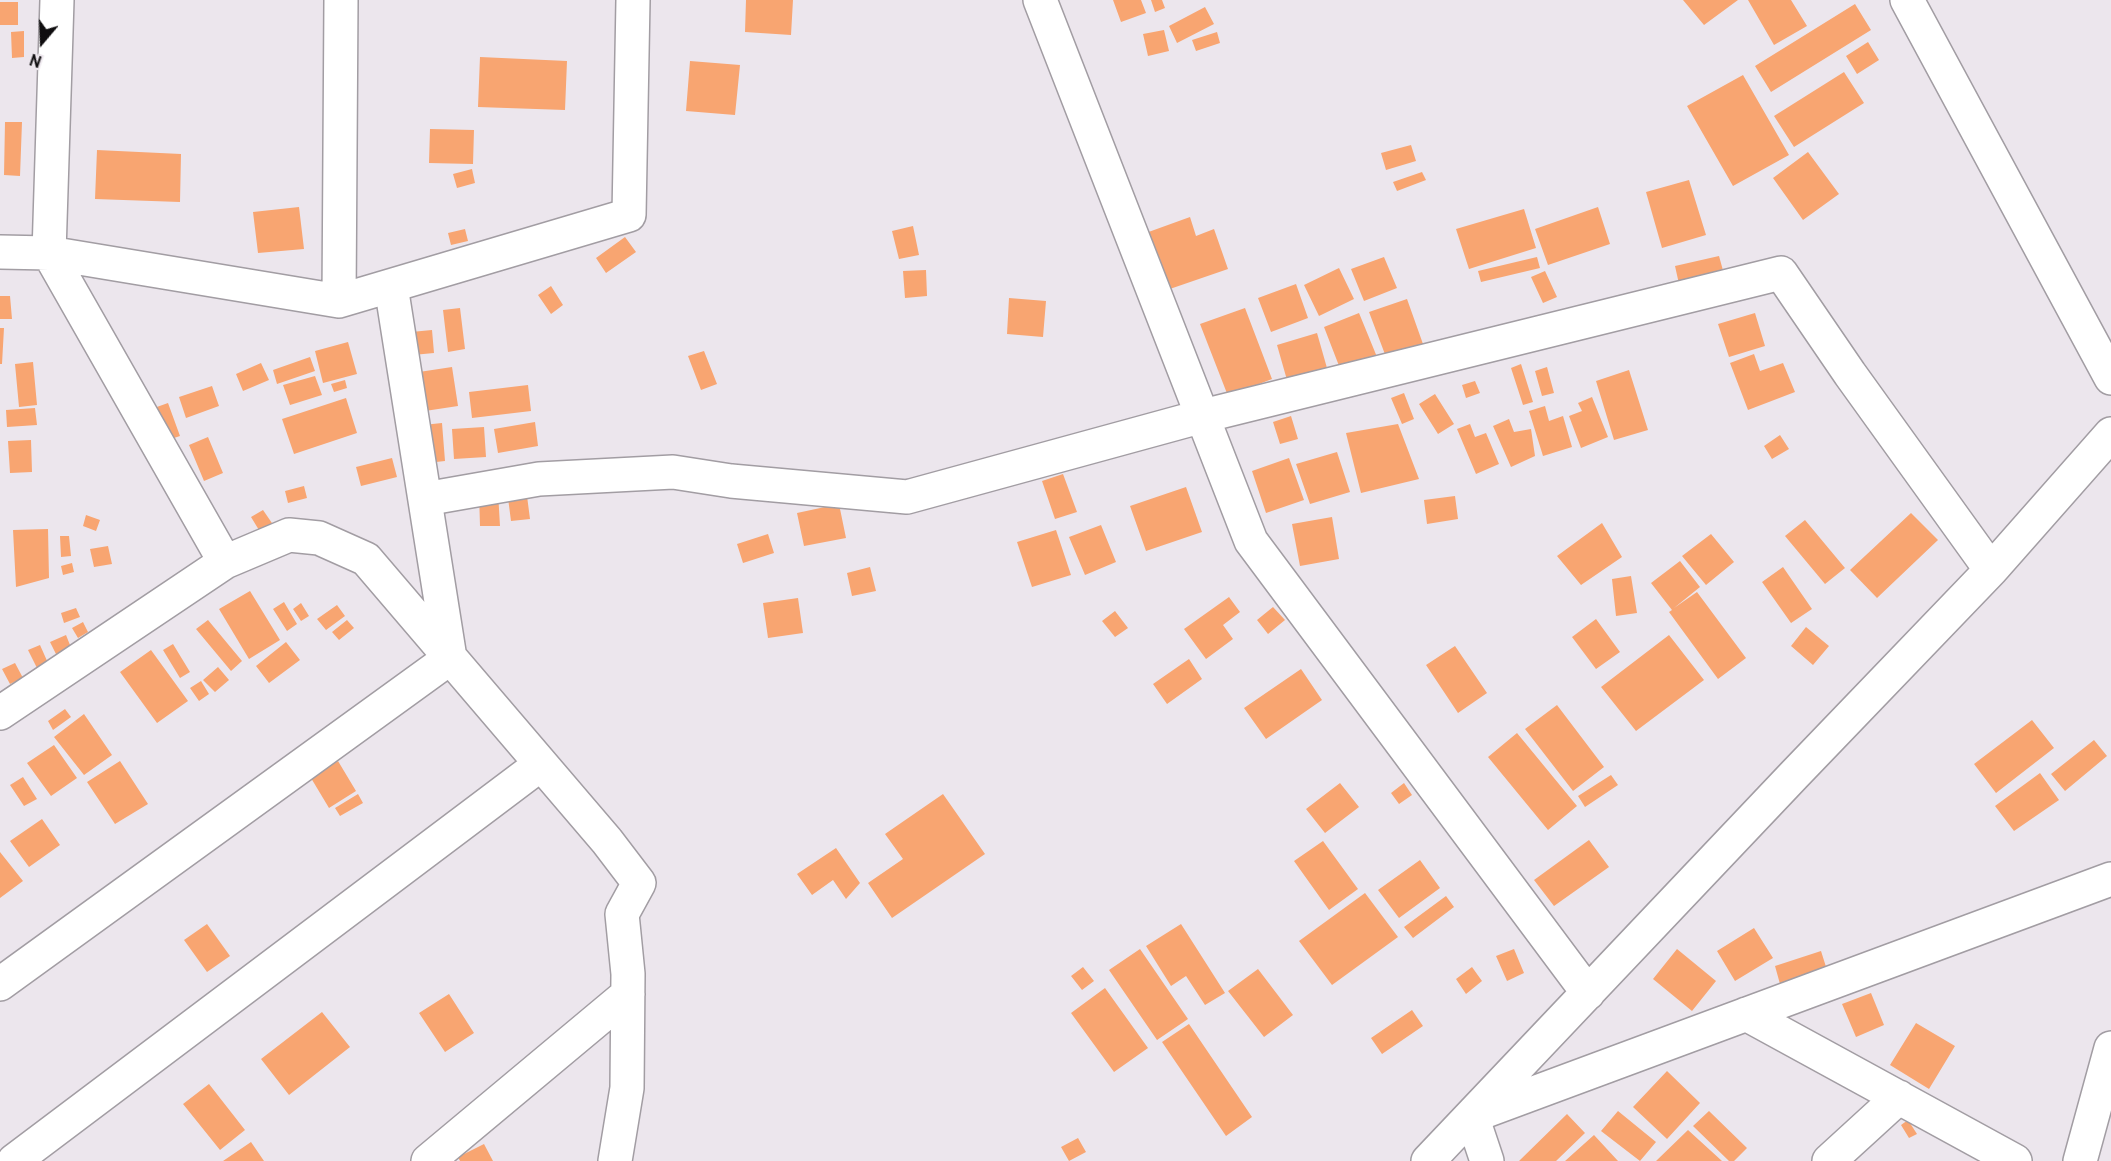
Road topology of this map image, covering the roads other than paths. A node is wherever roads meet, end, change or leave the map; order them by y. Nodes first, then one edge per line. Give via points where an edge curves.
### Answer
1 (57, 0) edge
2 (341, 0) edge
3 (633, 0) edge
4 (1040, 0) edge
5 (1907, 0) edge
6 (0, 252) edge
7 (49, 253) junction
8 (391, 286) junction
9 (339, 301) junction
10 (2111, 378) edge
11 (1203, 416) junction
12 (2111, 434) edge
13 (425, 499) junction
14 (225, 562) junction
15 (1991, 570) junction
16 (450, 658) junction
17 (0, 713) edge
18 (541, 764) junction
19 (2111, 879) edge
20 (0, 984) edge
21 (1588, 993) junction
22 (628, 994) junction
23 (1746, 1014) junction
24 (2111, 1048) edge
25 (1899, 1097) junction
26 (1472, 1116) junction
27 (14, 1161) edge
28 (428, 1161) edge
29 (615, 1161) edge
30 (1428, 1161) edge
31 (1487, 1161) edge
32 (1828, 1161) edge
33 (2015, 1161) edge
34 (2080, 1161) edge

1 - 7 street
2 - 9 street
3 - 8 street via 629,215
4 - 11 street
5 - 10 street
6 - 7 street
7 - 9 street
7 - 14 street
8 - 9 street
8 - 13 street
11 - 13 street via 907,497 674,472 539,478
11 - 15 street via 1781,273
11 - 21 street via 1251,541
12 - 15 street
13 - 16 street
14 - 16 street via 289,535 319,538 366,559
14 - 17 street
15 - 21 street
16 - 18 street
16 - 20 street
18 - 22 street via 639,883 622,914
18 - 27 street
19 - 23 street
21 - 26 street
22 - 28 street
22 - 29 street via 627,1088
23 - 25 street
23 - 26 street
24 - 34 street
25 - 32 street
25 - 33 street
26 - 30 street
26 - 31 street

